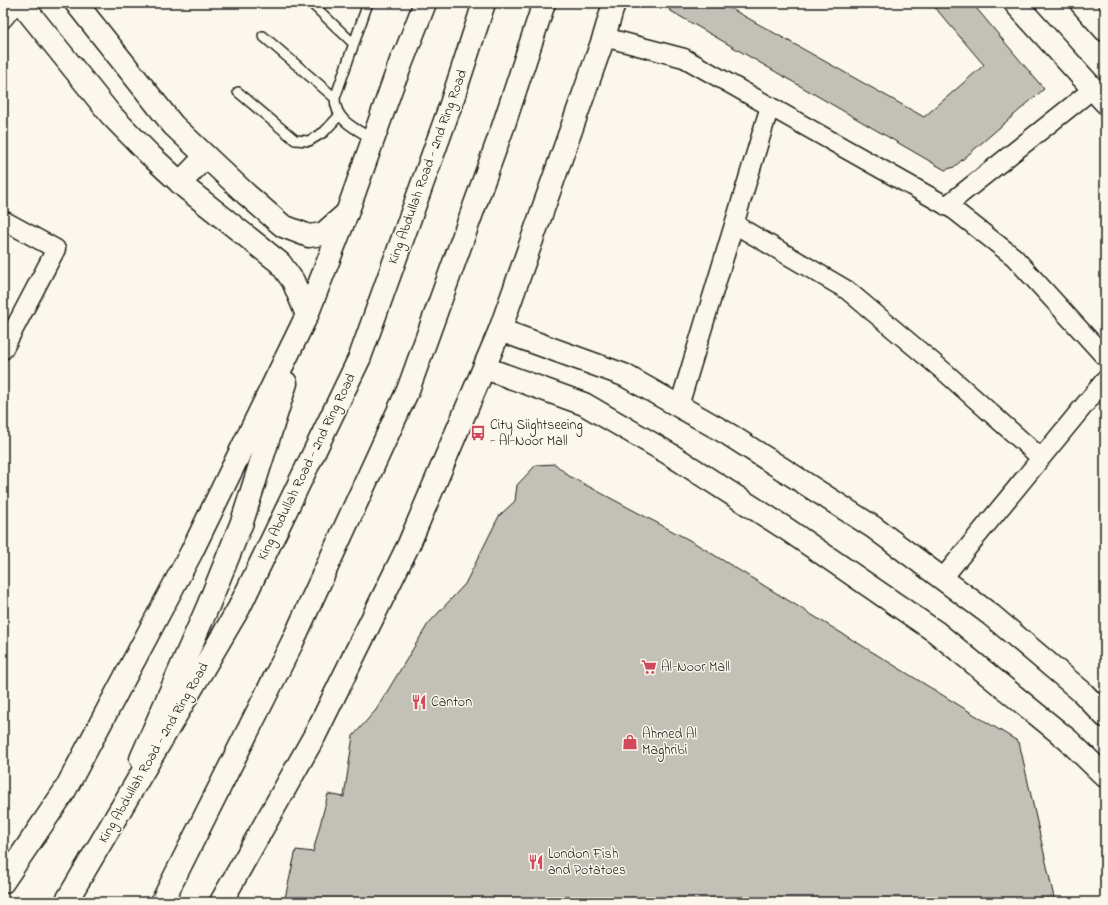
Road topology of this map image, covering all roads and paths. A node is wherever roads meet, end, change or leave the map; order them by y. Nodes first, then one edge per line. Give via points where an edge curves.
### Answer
1 (16, 3) edge
2 (21, 3) edge
3 (76, 3) edge
4 (310, 3) edge
5 (368, 3) edge
6 (417, 3) edge
7 (425, 3) edge
8 (484, 3) edge
9 (544, 3) edge
10 (606, 3) edge
11 (614, 3) edge
12 (1015, 3) edge
13 (1081, 3) edge
14 (3, 19) edge
15 (1105, 30) edge
16 (263, 36) dead end
17 (604, 37) junction
18 (354, 44) junction
19 (396, 77) junction
20 (238, 92) dead end
21 (1099, 96) edge
22 (335, 98) junction
23 (770, 106) junction
24 (339, 116) junction
25 (374, 140) junction
26 (206, 156) junction
27 (180, 183) junction
28 (946, 206) junction
29 (347, 213) junction
30 (3, 220) edge
31 (734, 224) junction
32 (307, 314) junction
33 (500, 330) junction
34 (3, 350) edge
35 (1105, 357) edge
36 (485, 368) junction
37 (1105, 380) edge
38 (679, 406) junction
39 (1041, 458) junction
40 (942, 579) junction
41 (1105, 716) edge
42 (1105, 776) edge
43 (114, 821) junction
44 (3, 882) edge
45 (68, 897) edge
46 (163, 901) edge
47 (220, 902) edge

1 - 14 street
2 - 27 main road via 111,115
3 - 26 main road via 173,125
4 - 18 lane
5 - 18 lane
6 - 19 main road
7 - 19 main road
8 - 43 main road, King Abdullah Road - 2nd Ring Road via 451,104 360,357 240,608
9 - 46 main road via 503,128 408,390 292,643
10 - 17 main road
11 - 17 main road
12 - 21 main road
13 - 15 main road
16 - 22 lane
17 - 23 street via 684,58
17 - 33 main road
18 - 22 lane
19 - 25 main road
20 - 24 lane via 295,140 309,141 324,132
21 - 28 street
22 - 24 lane via 335,108
23 - 28 street
23 - 31 street
24 - 25 lane
25 - 29 main road
26 - 27 main road
26 - 29 main road via 283,226 309,236 323,234
27 - 32 main road via 280,263 293,281
28 - 35 street via 1014,257
29 - 32 main road
30 - 34 street via 56,249
31 - 38 street
31 - 39 street via 847,290
32 - 43 main road via 242,522
32 - 44 main road via 191,553 68,785
33 - 36 main road
33 - 38 main road via 624,375
36 - 42 main road via 584,404 668,453 788,530 936,632 1068,740
36 - 47 main road via 409,544 315,735
37 - 39 street
38 - 40 main road via 728,434 873,527
39 - 40 street
40 - 41 main road via 991,615 1082,692
43 - 45 main road, King Abdullah Road - 2nd Ring Road

